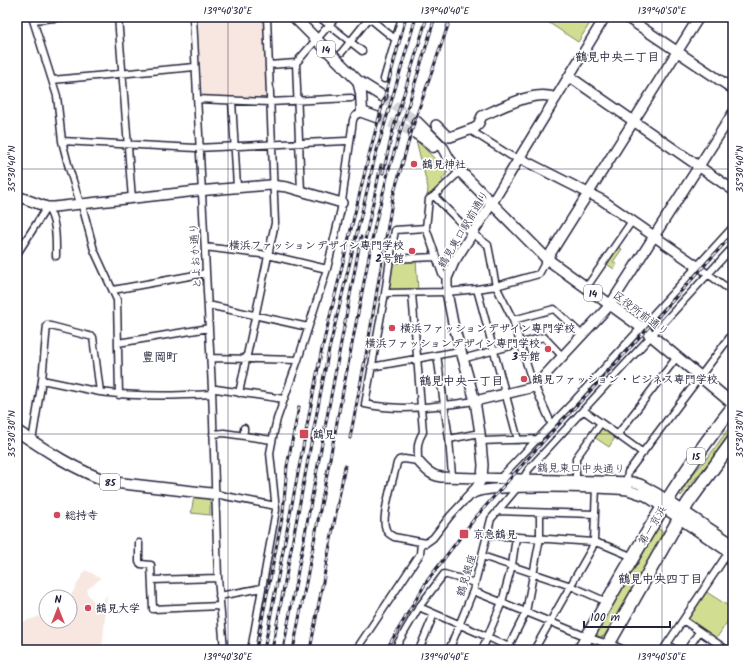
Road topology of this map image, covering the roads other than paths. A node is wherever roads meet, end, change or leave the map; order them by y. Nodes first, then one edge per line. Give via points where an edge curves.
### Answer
1 (65, 17) edge
2 (118, 17) edge
3 (193, 17) edge
4 (267, 17) edge
5 (294, 17) edge
6 (319, 17) edge
7 (336, 17) edge
8 (369, 17) edge
9 (402, 17) edge
10 (605, 17) edge
11 (626, 17) edge
12 (699, 17) edge
13 (33, 18) edge
14 (329, 25) junction
15 (396, 39) junction
16 (316, 40) junction
17 (350, 42) junction
18 (362, 51) dead end
19 (342, 52) dead end
20 (677, 52) junction
21 (269, 64) junction
22 (296, 64) junction
23 (195, 67) junction
24 (123, 74) junction
25 (570, 77) junction
26 (384, 79) dead end
27 (52, 80) junction
28 (358, 81) junction
29 (733, 89) edge
30 (382, 96) tunnel mouth
31 (350, 98) dead end
32 (556, 98) junction
33 (197, 99) junction
34 (232, 101) junction
35 (298, 101) junction
36 (270, 102) junction
37 (362, 112) junction
38 (733, 113) edge
39 (376, 117) tunnel mouth
40 (634, 120) junction
41 (436, 125) dead end
42 (416, 127) tunnel mouth
43 (472, 129) junction
44 (62, 141) junction
45 (346, 141) dead end
46 (300, 143) junction
47 (128, 144) junction
48 (272, 144) junction
49 (235, 146) junction
50 (199, 147) junction
51 (519, 158) junction
52 (699, 166) junction
53 (460, 171) junction
54 (274, 185) junction
55 (237, 187) junction
56 (733, 190) edge
57 (201, 191) junction
58 (301, 192) junction
59 (589, 194) junction
60 (17, 196) edge
61 (434, 196) junction
62 (132, 199) junction
63 (342, 203) junction
64 (492, 203) junction
65 (82, 205) junction
66 (47, 207) junction
67 (632, 221) junction
68 (733, 227) edge
69 (426, 228) junction
70 (472, 233) junction
71 (654, 236) junction
72 (205, 247) junction
73 (733, 247) edge
74 (17, 254) edge
75 (268, 255) junction
76 (56, 256) dead end
77 (436, 257) junction
78 (390, 259) junction
79 (547, 259) junction
80 (697, 266) junction
81 (327, 269) junction
82 (206, 273) junction
83 (708, 274) junction
84 (447, 278) junction
85 (496, 286) junction
86 (586, 288) junction
87 (477, 289) junction
88 (113, 290) junction
89 (447, 292) junction
90 (733, 292) edge
91 (412, 293) junction
92 (385, 294) junction
93 (208, 305) junction
94 (610, 305) junction
95 (256, 315) junction
96 (513, 320) junction
97 (308, 326) junction
98 (641, 327) junction
99 (209, 328) junction
100 (733, 333) edge
101 (582, 336) junction
102 (652, 336) junction
103 (118, 343) junction
104 (521, 343) junction
105 (494, 351) junction
106 (437, 355) junction
107 (461, 355) junction
108 (563, 357) junction
109 (677, 357) junction
110 (210, 358) junction
111 (417, 358) junction
112 (246, 359) junction
113 (298, 360) junction
114 (371, 367) junction
115 (701, 376) junction
116 (42, 380) junction
117 (534, 387) junction
118 (214, 391) junction
119 (100, 392) junction
120 (239, 393) junction
121 (506, 394) junction
122 (119, 395) junction
123 (284, 399) junction
124 (575, 400) junction
125 (474, 401) junction
126 (444, 405) junction
127 (733, 405) edge
128 (421, 407) junction
129 (584, 409) junction
130 (601, 423) junction
131 (552, 425) junction
132 (17, 431) edge
133 (213, 434) junction
134 (618, 434) junction
135 (481, 437) junction
136 (449, 438) junction
137 (539, 439) junction
138 (272, 440) junction
139 (518, 440) junction
140 (32, 441) junction
141 (733, 441) edge
142 (643, 453) junction
143 (418, 461) junction
144 (452, 476) junction
145 (482, 478) junction
146 (500, 478) junction
147 (523, 478) junction
148 (576, 480) junction
149 (596, 484) junction
150 (626, 485) junction
151 (503, 488) junction
152 (517, 488) junction
153 (215, 494) junction
154 (466, 499) junction
155 (665, 504) junction
156 (276, 506) junction
157 (497, 511) junction
158 (540, 513) junction
159 (595, 514) junction
160 (681, 515) junction
161 (487, 536) junction
162 (516, 537) junction
163 (540, 538) junction
164 (421, 542) junction
165 (594, 542) junction
166 (139, 543) dead end
167 (732, 546) edge
168 (482, 556) junction
169 (633, 558) junction
170 (512, 565) junction
171 (534, 573) junction
172 (218, 578) junction
173 (152, 580) junction
174 (475, 583) junction
175 (571, 586) junction
176 (262, 588) junction
177 (473, 591) junction
178 (219, 596) junction
179 (502, 602) junction
180 (607, 602) junction
181 (220, 606) junction
182 (419, 607) junction
183 (526, 612) junction
184 (434, 614) junction
185 (683, 620) junction
186 (551, 621) junction
187 (459, 624) junction
188 (699, 632) junction
189 (488, 637) junction
190 (587, 637) junction
191 (667, 644) junction
192 (607, 647) edge
193 (508, 648) edge
194 (224, 650) edge
195 (251, 650) edge
196 (356, 650) edge
197 (394, 650) edge
198 (418, 650) edge
199 (449, 650) edge
200 (482, 650) edge
201 (515, 650) edge
202 (534, 650) edge
203 (580, 650) edge
204 (624, 650) edge
205 (663, 650) edge
206 (675, 650) edge
207 (687, 650) edge
208 (726, 650) edge

1 - 13 street
2 - 24 street
3 - 23 street, とよおか通り
4 - 21 street
5 - 16 main road, 14
6 - 14 street
7 - 14 street
8 - 15 street
8 - 17 street
9 - 15 street
10 - 25 street, 鶴見東口駅前通り
11 - 20 street
12 - 20 street
13 - 27 street
14 - 16 street
14 - 17 street
15 - 26 street
16 - 22 street
16 - 28 main road, 14
17 - 18 street
17 - 19 street
20 - 29 street
20 - 40 street
21 - 22 street
21 - 36 street
22 - 35 street
23 - 24 street
23 - 33 street, とよおか通り
24 - 27 street
24 - 47 street
25 - 32 street, 鶴見東口駅前通り
25 - 40 street
27 - 44 street via 57,96
28 - 30 main road, 14
28 - 37 main road
31 - 35 street
32 - 43 street via 537,96 501,108 482,116 477,127
32 - 51 street, 鶴見東口駅前通り
33 - 34 street
33 - 50 street, とよおか通り
34 - 36 street
34 - 49 street
35 - 36 street
35 - 46 street
36 - 48 street
37 - 39 main road
37 - 63 street via 353,120
38 - 52 street
40 - 52 street
40 - 59 street
41 - 43 street via 448,137
42 - 53 main road, 区役所前通り / 14 via 443,148
43 - 51 street via 511,156
44 - 47 street
44 - 65 street
45 - 46 street
46 - 48 street
46 - 58 street
47 - 50 street
47 - 62 street
48 - 49 street
48 - 54 street
49 - 50 street
49 - 55 street
50 - 57 street, とよおか通り
51 - 59 street
51 - 64 street, 鶴見東口駅前通り
52 - 56 street
52 - 71 street
53 - 61 street
53 - 64 main road, 区役所前通り / 14
54 - 55 street
54 - 58 street
54 - 75 street via 275,223
55 - 57 street
57 - 62 street
57 - 72 street, とよおか通り
58 - 63 street
59 - 67 street
59 - 79 street
60 - 66 street
61 - 69 street via 429,199
61 - 70 street
62 - 65 street
63 - 81 street
64 - 70 street, 鶴見東口駅前通り
64 - 79 main road, 区役所前通り / 14
65 - 66 street
65 - 88 street via 94,250
66 - 74 street
66 - 76 street via 55,228
67 - 71 street
67 - 86 street
68 - 80 street
69 - 77 street
69 - 78 street via 395,230
70 - 84 street, 鶴見東口駅前通り
70 - 85 street via 488,245
71 - 80 street
71 - 94 street
72 - 75 street
72 - 82 street, とよおか通り
73 - 83 street, 鶴見銀座
75 - 81 street
75 - 95 street
77 - 78 street
77 - 84 street via 442,274
78 - 92 street
79 - 85 street via 539,274
79 - 86 main road, 区役所前通り / 14
80 - 83 street
80 - 98 street
81 - 97 street
82 - 88 street
82 - 93 street, とよおか通り
83 - 90 street
83 - 102 street, 鶴見銀座
84 - 89 street, 鶴見東口駅前通り
85 - 87 street
85 - 96 street
86 - 94 main road, 区役所前通り / 14
87 - 89 street
87 - 105 street
88 - 103 street via 117,300
89 - 91 street
89 - 107 street, 鶴見東口駅前通り
91 - 92 street
91 - 111 street
92 - 114 street
93 - 95 street
93 - 99 street, とよおか通り
94 - 98 main road, 区役所前通り / 14
94 - 101 street
95 - 97 street
95 - 112 street
96 - 101 street via 554,309
96 - 104 street
97 - 113 street
98 - 102 main road, 区役所前通り / 14
98 - 124 street
99 - 103 street
99 - 110 street, とよおか通り
100 - 115 street
101 - 108 street
102 - 109 main road, 区役所前通り / 14
102 - 129 street, 鶴見銀座
103 - 122 street
104 - 105 street
104 - 108 street via 544,337
104 - 117 street
105 - 107 street
105 - 121 street
106 - 107 street
106 - 111 street
106 - 126 street
107 - 125 street, 鶴見東口駅前通り
108 - 117 street
109 - 115 main road, 区役所前通り / 14
109 - 134 street
110 - 112 street
110 - 118 street, とよおか通り
111 - 114 street
111 - 128 street
112 - 113 street
112 - 120 street
113 - 123 street
114 - 128 street via 365,404 382,408
115 - 127 main road, 区役所前通り / 14
115 - 142 street
116 - 119 street
116 - 119 street via 47,325 93,337
116 - 140 street
117 - 121 street
117 - 131 street
118 - 120 street
118 - 122 street via 181,396
118 - 133 street, とよおか通り
119 - 122 street
120 - 123 street
121 - 125 street
121 - 139 street
123 - 138 street via 276,419
124 - 129 street
124 - 131 street
125 - 126 street
125 - 135 street, 鶴見東口駅前通り
126 - 128 street
126 - 136 street
127 - 155 highway, 第一京浜 / 15
128 - 143 street via 423,432 418,441
129 - 130 street
129 - 147 street, 鶴見銀座
130 - 134 street
130 - 148 street via 576,458
131 - 137 street
132 - 140 main road, 85
133 - 138 street via 224,433
133 - 153 street, とよおか通り
134 - 142 street
135 - 136 street
135 - 139 street
135 - 145 street, 鶴見東口駅前通り
136 - 144 street
137 - 139 street
137 - 146 street
138 - 156 street via 270,453
140 - 153 main road, 85 via 50,453 110,482
141 - 160 highway, 第一京浜 / 15
142 - 150 street via 628,472
143 - 144 street, 鶴見東口中央通り via 434,476
143 - 164 street via 404,459 397,463 384,525 390,535
144 - 145 street, 鶴見東口中央通り
145 - 146 street, 鶴見東口中央通り
145 - 151 street via 488,484
145 - 154 street
146 - 147 street, 鶴見東口中央通り
147 - 148 street, 鶴見東口中央通り
147 - 152 street, 鶴見銀座
148 - 149 street, 鶴見東口中央通り
149 - 150 street, 鶴見東口中央通り
149 - 152 street, 鶴見東口中央通り
149 - 159 street
150 - 155 street, 鶴見東口中央通り via 635,492
151 - 152 street, 鶴見東口中央通り
151 - 154 street, 鶴見東口中央通り via 480,490
152 - 157 street, 鶴見銀座
153 - 156 street
153 - 172 street, とよおか通り
154 - 164 street via 433,538 426,543
155 - 160 street, 鶴見東口中央通り
155 - 169 highway, 第一京浜 / 15
156 - 176 street
157 - 158 street
157 - 161 street, 鶴見銀座
158 - 159 street
158 - 163 street
159 - 165 street
160 - 167 street, 鶴見東口中央通り
160 - 192 highway, 第一京浜 / 15
161 - 162 street
161 - 168 street, 鶴見銀座
162 - 163 street
162 - 170 street
163 - 165 street
163 - 171 street
164 - 196 street via 420,554
165 - 169 street
165 - 175 street
166 - 173 street via 138,560 140,564 152,565
167 - 185 street
168 - 170 street
168 - 174 street, 鶴見銀座
169 - 180 highway, 第一京浜 / 15
170 - 171 street
170 - 179 street
171 - 175 street
171 - 183 street
172 - 173 street
172 - 178 street, とよおか通り
173 - 181 street via 154,609
174 - 177 street, 鶴見銀座
174 - 182 street via 444,574
175 - 180 street
175 - 186 street
176 - 178 street
176 - 195 street
177 - 179 street
177 - 187 street, 鶴見銀座
178 - 181 street, とよおか通り
179 - 183 street
179 - 189 street
180 - 190 highway, 第一京浜 / 15
181 - 194 street, とよおか通り
182 - 184 street
182 - 197 street
183 - 186 street
183 - 193 street
184 - 187 street
184 - 198 street
185 - 188 street
185 - 191 street
186 - 190 street
186 - 202 street
187 - 189 street
187 - 199 street, 鶴見銀座
188 - 207 street
188 - 208 street
189 - 193 street
189 - 200 street
190 - 192 street
190 - 203 highway, 第一京浜 / 15
191 - 205 street
191 - 206 street
192 - 204 street
193 - 201 street

